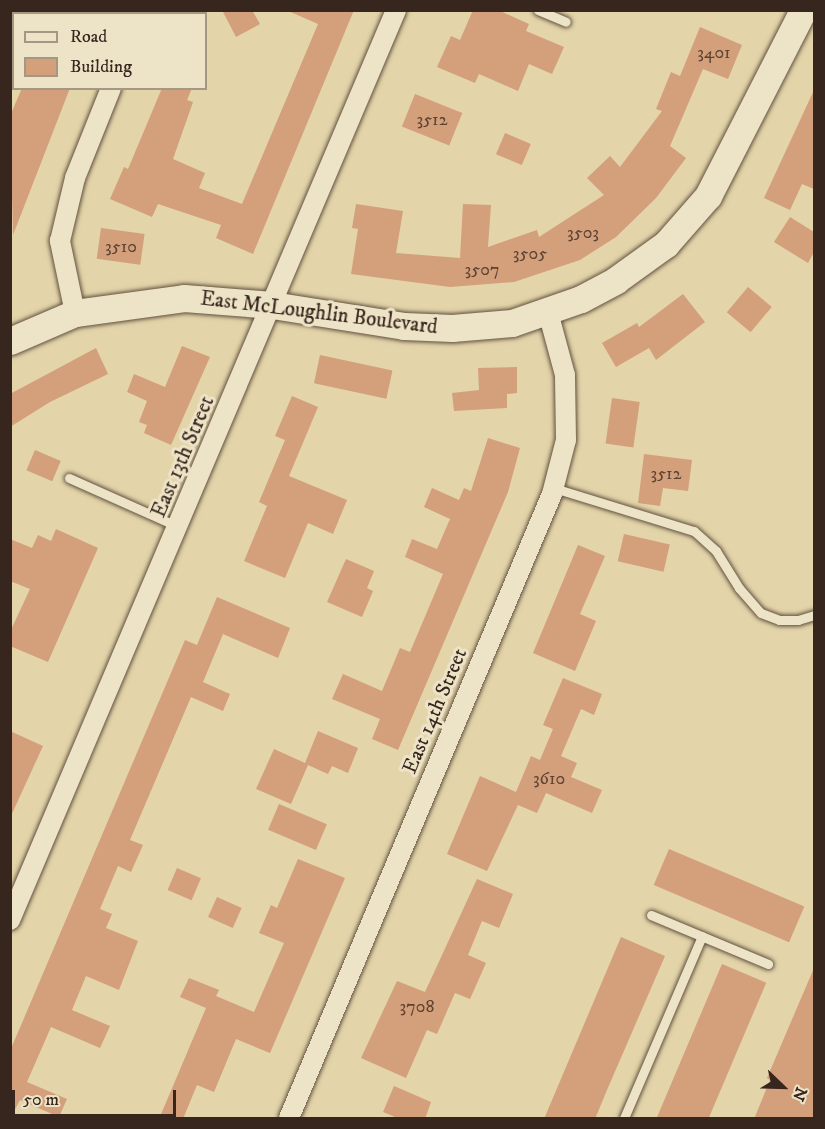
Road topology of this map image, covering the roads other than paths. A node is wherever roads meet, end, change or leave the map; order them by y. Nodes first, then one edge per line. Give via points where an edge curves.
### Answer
1 (396, 10) edge
2 (538, 10) edge
3 (803, 10) edge
4 (566, 22) dead end
5 (110, 90) edge
6 (272, 305) junction
7 (548, 312) junction
8 (75, 313) junction
9 (10, 341) edge
10 (69, 478) dead end
11 (554, 488) junction
12 (179, 527) junction
13 (814, 615) edge
14 (13, 907) edge
15 (651, 915) dead end
16 (702, 936) junction
17 (768, 964) dead end
18 (289, 1119) edge
19 (624, 1119) edge

1 - 6 street, East 13th Street
2 - 4 lane
3 - 7 street, East McLoughlin Boulevard via 726,166 688,220 666,244 616,280
5 - 8 street via 75,178 60,241
6 - 7 street, East McLoughlin Boulevard via 404,326 452,328 512,323
6 - 8 street, East McLoughlin Boulevard via 184,298
6 - 12 street, East 13th Street
7 - 11 street, East 14th Street via 566,375 566,440
8 - 9 street, East McLoughlin Boulevard
10 - 12 lane
11 - 13 lane via 694,531 716,551 739,588 761,613 779,620
11 - 18 street, East 14th Street
12 - 14 street, East 13th Street
15 - 16 lane
16 - 17 lane
16 - 19 lane

